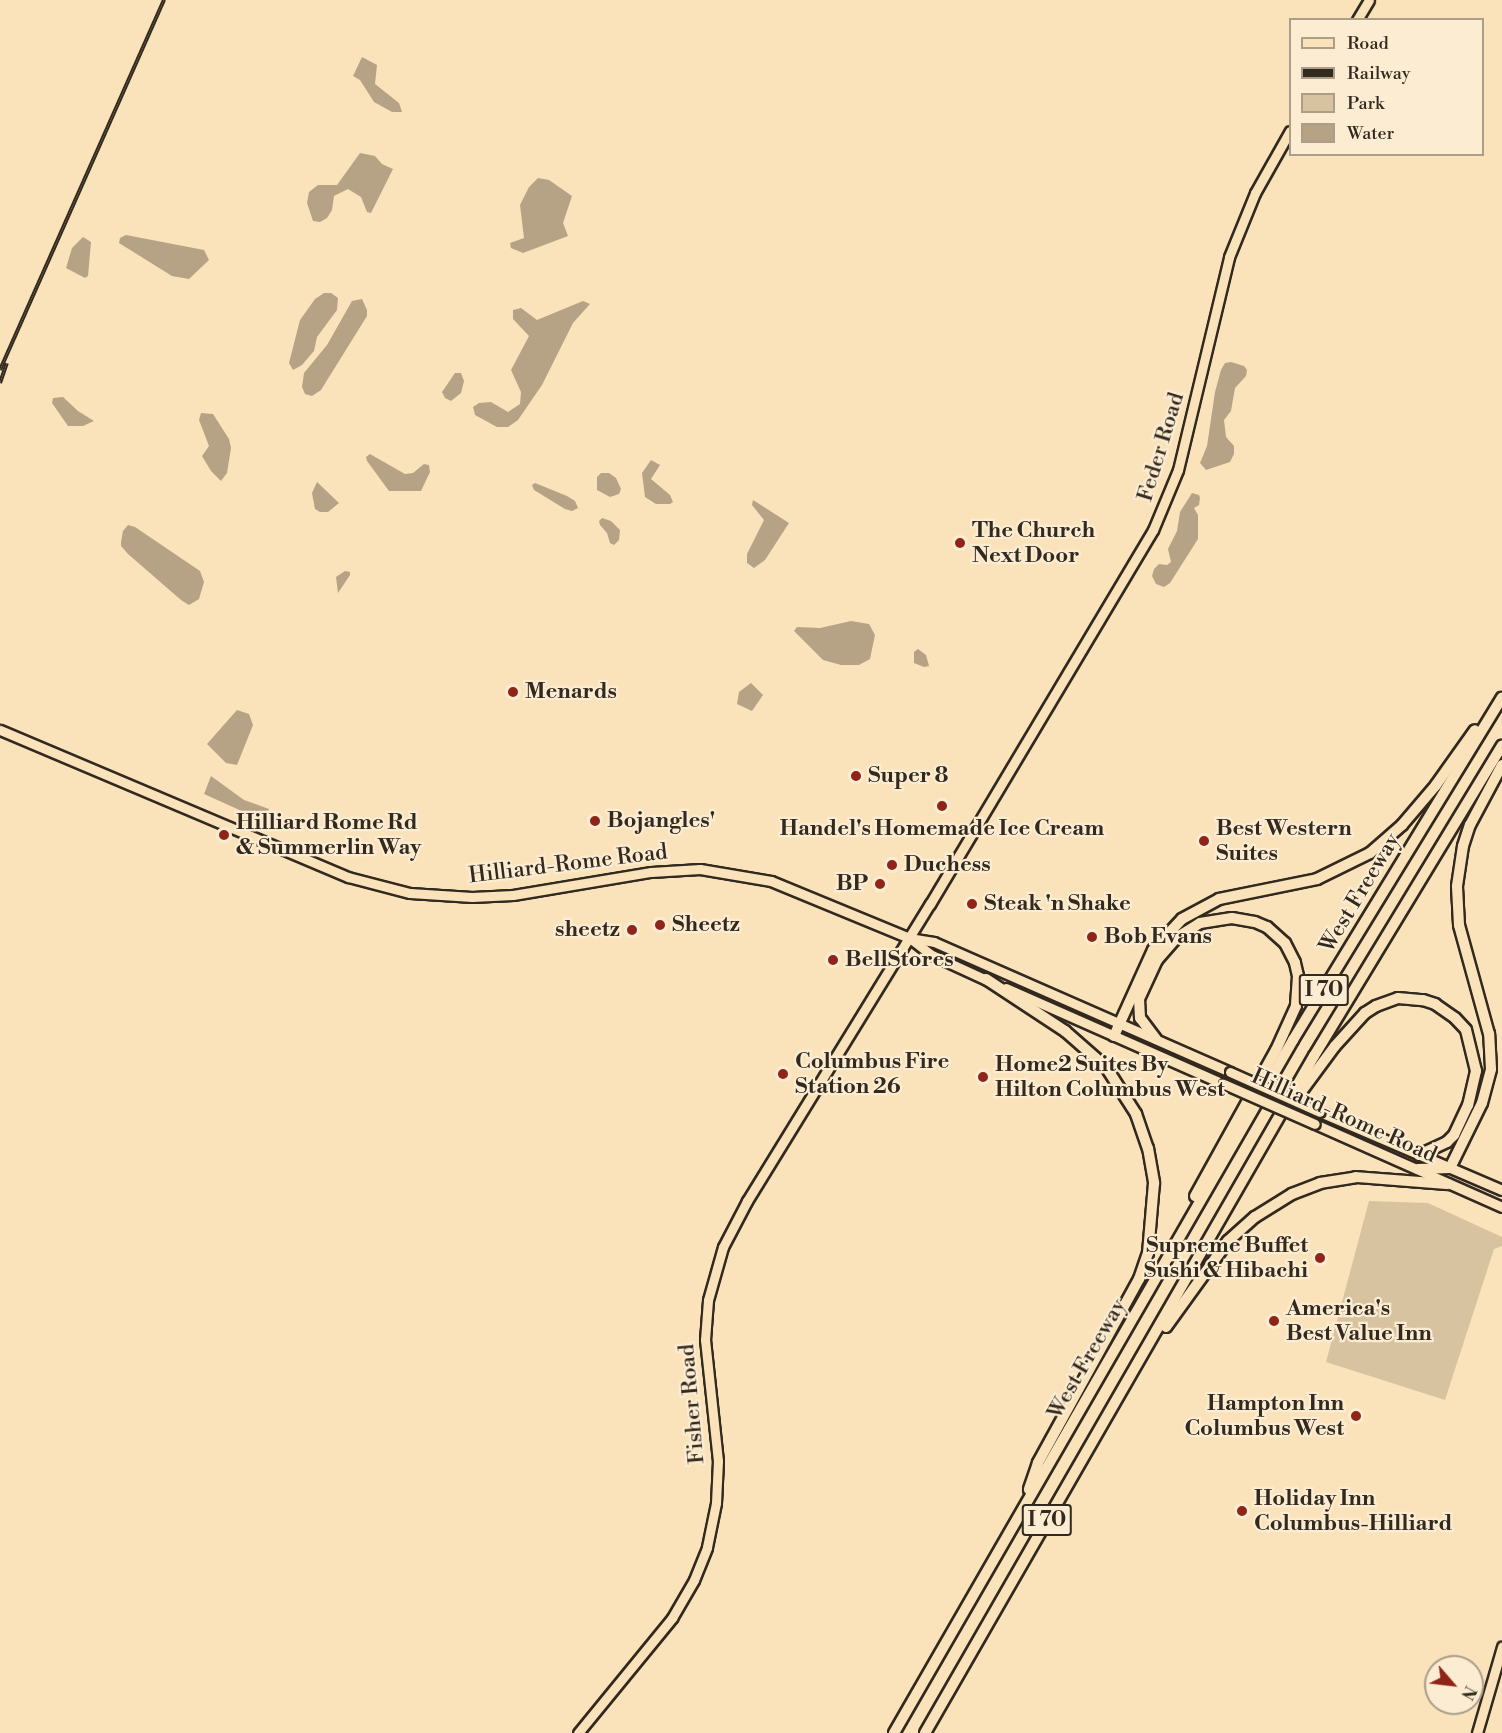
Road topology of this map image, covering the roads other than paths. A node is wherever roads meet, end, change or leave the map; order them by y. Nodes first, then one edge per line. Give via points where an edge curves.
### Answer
1 (1369, 0) edge
2 (1358, 18) edge
3 (1289, 133) edge
4 (1502, 691) edge
5 (1502, 698) edge
6 (0, 730) edge
7 (1502, 746) edge
8 (1502, 765) edge
9 (909, 938) junction
10 (986, 979) junction
11 (1119, 1023) junction
12 (1114, 1036) junction
13 (1156, 1039) junction
14 (1258, 1152) junction
15 (1419, 1155) junction
16 (1450, 1168) junction
17 (1418, 1169) junction
18 (1448, 1184) junction
19 (1502, 1190) edge
20 (1502, 1207) edge
21 (1152, 1286) junction
22 (1021, 1511) junction
23 (1502, 1647) edge
24 (578, 1733) edge
25 (894, 1733) edge
26 (925, 1733) edge
27 (932, 1733) edge
28 (1477, 1733) edge

1 - 2 main road
3 - 9 main road, Feder Road via 1257,189 1229,257 1188,434 1160,516
4 - 11 highway via 1436,785 1402,825 1370,853 1317,879 1220,898 1182,919 1154,950
5 - 21 highway, West Freeway / I 70 via 1293,1040
6 - 9 main road, Hilliard-Rome Road via 316,864 390,889 430,896 501,896 651,872 720,871 780,884
7 - 14 highway, West Freeway / I 70
8 - 16 highway via 1470,825 1459,866 1459,925 1489,1034 1491,1069 1482,1103
9 - 10 main road, Hilliard-Rome Road via 930,954
9 - 11 main road, Hilliard-Rome Road via 934,942
9 - 24 main road, Fisher Road via 747,1201 723,1247 708,1300 705,1340 718,1461 716,1503 707,1547 672,1618
10 - 12 main road, Hilliard-Rome Road
10 - 22 highway via 1065,1031 1106,1067 1136,1114 1148,1148 1154,1183 1148,1253 1139,1279 1038,1462
11 - 12 highway
11 - 13 main road, Hilliard-Rome Road
12 - 17 main road, Hilliard-Rome Road, bridge
13 - 15 main road, Hilliard-Rome Road, bridge
13 - 21 highway via 1140,1018 1139,999 1157,960 1182,933 1209,920 1244,919 1267,927 1285,943 1295,963 1299,992 1290,1024 1162,1256
14 - 15 highway via 1357,1022 1376,1006 1410,998 1435,1004 1466,1030 1476,1071 1468,1105 1454,1135
14 - 26 highway, West Freeway / I 70
15 - 16 main road, Hilliard-Rome Road
16 - 17 highway
16 - 19 main road, Hilliard-Rome Road
17 - 18 main road, Hilliard-Rome Road
18 - 20 main road, Hilliard-Rome Road
18 - 27 highway via 1380,1177 1320,1183 1274,1204 1228,1241 1152,1350
21 - 22 highway, West Freeway / I 70
22 - 25 highway, West Freeway / I 70
23 - 28 main road

